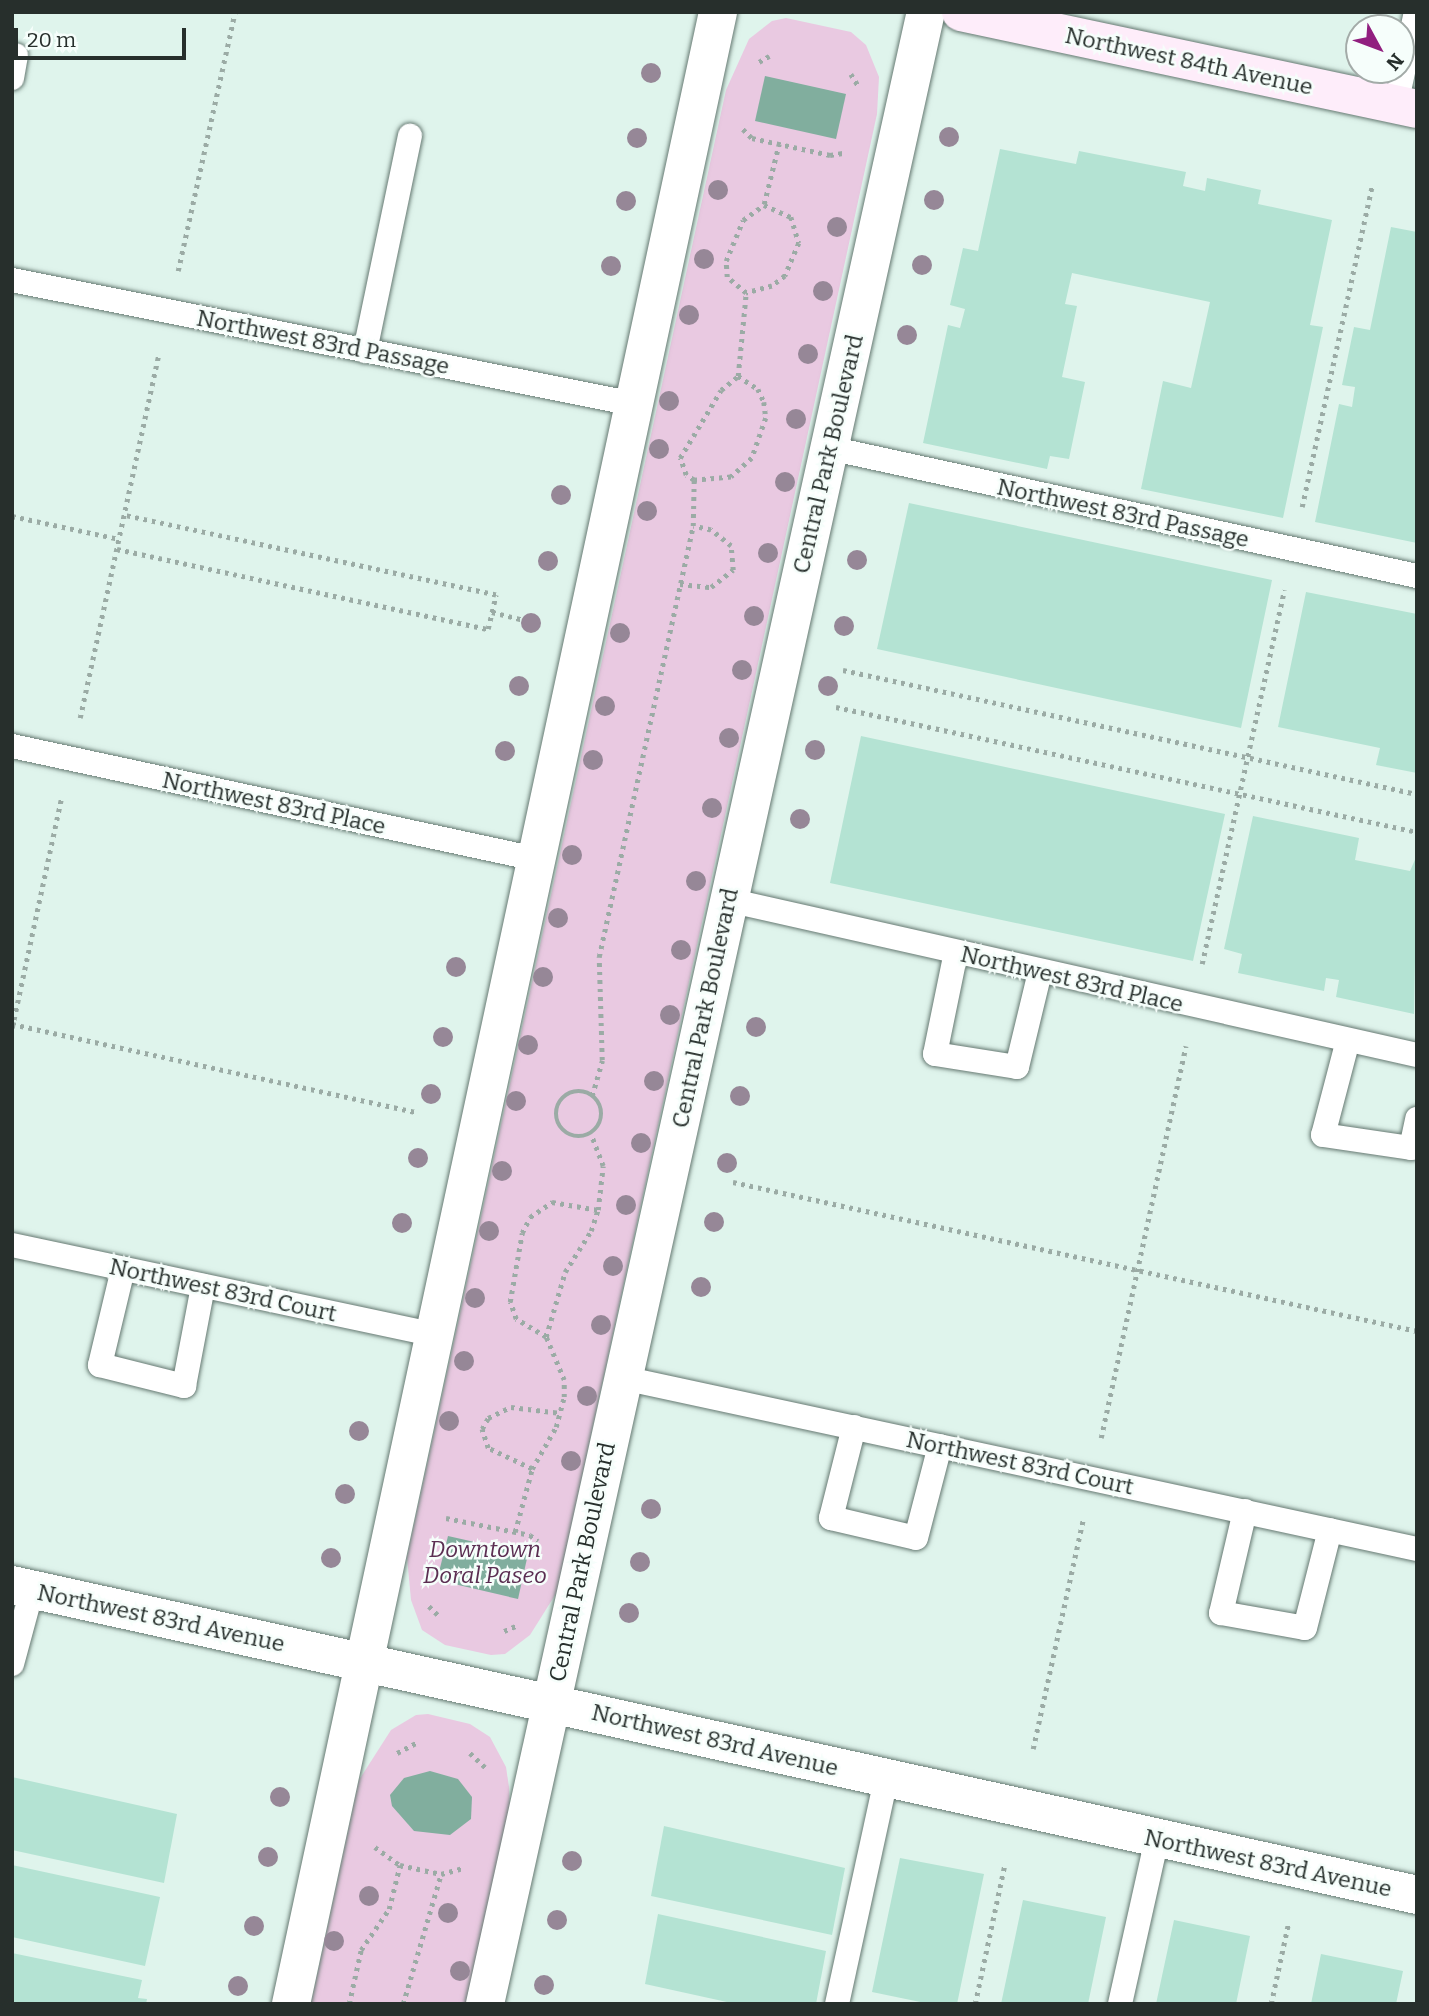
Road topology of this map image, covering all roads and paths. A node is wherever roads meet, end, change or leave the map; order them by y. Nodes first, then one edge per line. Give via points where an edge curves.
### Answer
1 (235, 12) edge
2 (718, 12) edge
3 (926, 12) edge
4 (961, 12) edge
5 (1416, 12) edge
6 (769, 56) dead end
7 (751, 73) dead end
8 (851, 74) dead end
9 (859, 91) dead end
10 (1407, 107) edge
11 (740, 117) dead end
12 (410, 136) dead end
13 (850, 143) dead end
14 (779, 144) junction
15 (1373, 187) dead end
16 (764, 205) junction
17 (12, 280) edge
18 (176, 283) dead end
19 (746, 293) junction
20 (161, 348) dead end
21 (365, 351) junction
22 (738, 376) junction
23 (634, 404) junction
24 (829, 448) junction
25 (695, 480) junction
26 (124, 515) junction
27 (12, 516) edge
28 (1299, 521) dead end
29 (693, 526) junction
30 (119, 539) junction
31 (117, 549) junction
32 (1417, 576) edge
33 (680, 584) junction
34 (1286, 585) dead end
35 (492, 612) junction
36 (523, 620) dead end
37 (843, 670) dead end
38 (835, 707) dead end
39 (79, 721) dead end
40 (12, 746) edge
41 (1248, 758) junction
42 (65, 785) dead end
43 (1240, 793) junction
44 (1417, 794) edge
45 (1417, 832) edge
46 (536, 859) junction
47 (728, 900) junction
48 (956, 952) junction
49 (1040, 972) junction
50 (1199, 975) dead end
51 (12, 1026) edge
52 (1348, 1040) junction
53 (1187, 1042) dead end
54 (1417, 1055) edge
55 (592, 1096) junction
56 (416, 1112) dead end
57 (1417, 1119) edge
58 (592, 1137) junction
59 (733, 1182) dead end
60 (598, 1210) junction
61 (12, 1245) edge
62 (123, 1269) junction
63 (1137, 1270) junction
64 (203, 1286) junction
65 (1417, 1331) edge
66 (434, 1335) junction
67 (546, 1338) junction
68 (623, 1378) junction
69 (561, 1413) junction
70 (854, 1427) junction
71 (940, 1446) junction
72 (1098, 1451) dead end
73 (532, 1469) junction
74 (1086, 1505) dead end
75 (1245, 1511) junction
76 (437, 1525) dead end
77 (1330, 1530) junction
78 (515, 1532) junction
79 (1417, 1549) edge
80 (543, 1550) dead end
81 (22, 1588) edge
82 (424, 1596) dead end
83 (439, 1616) dead end
84 (525, 1616) dead end
85 (504, 1631) dead end
86 (364, 1663) junction
87 (12, 1664) edge
88 (551, 1704) junction
89 (418, 1742) dead end
90 (1033, 1749) dead end
91 (470, 1753) dead end
92 (391, 1758) dead end
93 (489, 1771) dead end
94 (886, 1779) junction
95 (369, 1839) dead end
96 (1157, 1839) junction
97 (471, 1862) dead end
98 (1005, 1863) dead end
99 (400, 1865) junction
100 (441, 1874) junction
101 (1417, 1895) edge
102 (1288, 1926) dead end
103 (291, 2004) edge
104 (349, 2004) edge
105 (403, 2004) edge
106 (485, 2004) edge
107 (837, 2004) edge
108 (975, 2004) edge
109 (1120, 2004) edge
110 (1271, 2004) edge

1 - 18 path
2 - 23 street
3 - 24 street, Central Park Boulevard
4 - 10 street, Northwest 84th Avenue
5 - 10 lane
6 - 7 path
8 - 9 path
11 - 14 path via 743,130 752,138
12 - 21 lane
13 - 14 path via 842,154 830,155
14 - 16 path
15 - 28 path
16 - 19 path via 743,220 726,261 727,277
16 - 19 path via 791,217 799,243 785,276 772,286
17 - 21 lane, Northwest 83rd Passage
19 - 22 path
20 - 26 path
21 - 23 lane, Northwest 83rd Passage
22 - 25 path via 721,390 680,458 686,475
22 - 25 path via 758,389 764,401 766,418 755,450 731,477
23 - 46 street
24 - 32 lane, Northwest 83rd Passage
24 - 47 street, Central Park Boulevard
25 - 29 path
26 - 30 path
26 - 35 path via 495,595
27 - 30 path
29 - 33 path
29 - 33 path via 711,530 731,546 733,570 711,587
30 - 31 path
31 - 35 path via 488,629
31 - 39 path
33 - 55 path via 599,957 603,1060
34 - 41 path
35 - 36 path
37 - 41 path
38 - 43 path
40 - 46 lane, Northwest 83rd Place
41 - 43 path
41 - 44 path
42 - 51 path
43 - 45 path
43 - 50 path
46 - 66 street
47 - 48 lane, Northwest 83rd Place
47 - 68 street, Central Park Boulevard
48 - 49 lane, Northwest 83rd Place
48 - 49 lane via 935,1054 1017,1067
49 - 52 lane, Northwest 83rd Place
51 - 56 path
52 - 54 lane, Northwest 83rd Place
52 - 57 lane via 1324,1135 1410,1147
53 - 63 path
55 - 58 path via 603,1113
55 - 58 path via 567,1092 554,1110 563,1130 583,1139
58 - 60 path via 603,1166
59 - 63 path
60 - 67 path via 591,1231 565,1272
60 - 67 path via 552,1202 530,1217 522,1233 510,1302 516,1319
61 - 62 lane, Northwest 83rd Court
62 - 64 lane, Northwest 83rd Court
62 - 64 lane via 100,1366 184,1386
63 - 65 path
63 - 72 path
64 - 66 lane, Northwest 83rd Court
66 - 86 street
67 - 69 path via 564,1380
68 - 70 lane, Northwest 83rd Court
68 - 88 street, Central Park Boulevard
69 - 73 path
69 - 73 path via 511,1407 488,1418 482,1429 488,1448
70 - 71 lane, Northwest 83rd Court
70 - 71 lane via 831,1518 916,1538
71 - 75 lane, Northwest 83rd Court
73 - 78 path
74 - 90 path
75 - 77 lane, Northwest 83rd Court
75 - 77 lane via 1221,1613 1305,1628
76 - 78 path via 452,1517
77 - 79 lane, Northwest 83rd Court
78 - 80 path via 530,1535
81 - 86 street, Northwest 83rd Avenue
81 - 87 lane
82 - 83 path
84 - 85 path
86 - 88 street, Northwest 83rd Avenue
86 - 103 street
88 - 94 street, Northwest 83rd Avenue
88 - 106 street, Central Park Boulevard
89 - 92 path
91 - 93 path
94 - 96 street, Northwest 83rd Avenue
94 - 107 lane
95 - 99 path via 381,1854
96 - 101 street, Northwest 83rd Avenue
96 - 109 lane
97 - 100 path via 458,1871
98 - 108 path
99 - 100 path
99 - 104 path via 389,1909 361,1950
100 - 105 path
102 - 110 path

